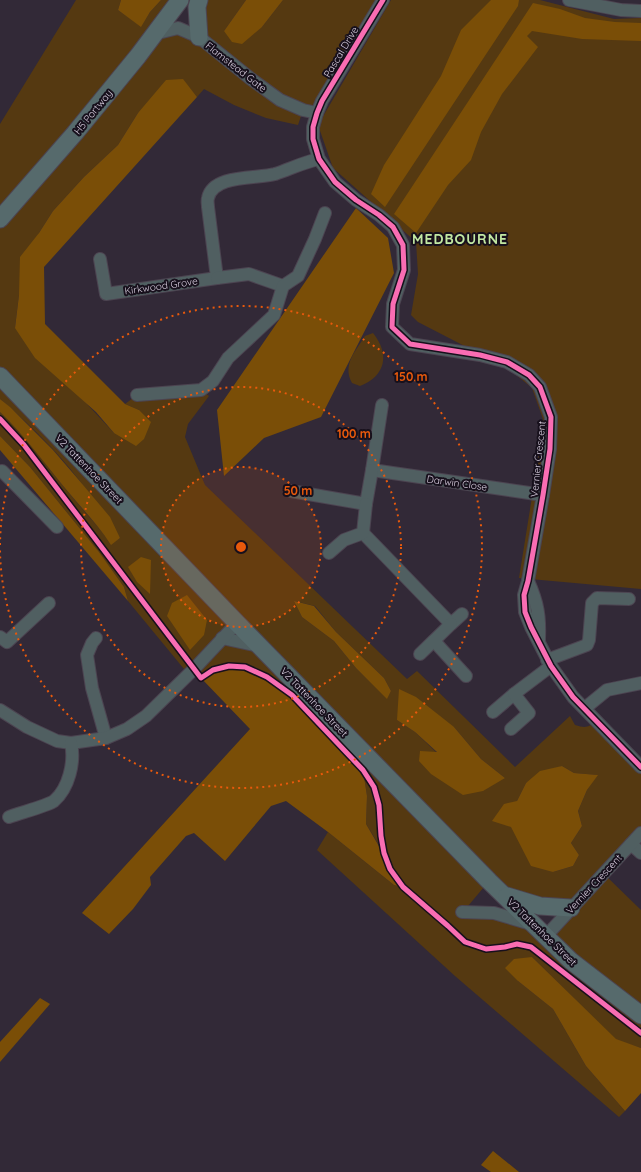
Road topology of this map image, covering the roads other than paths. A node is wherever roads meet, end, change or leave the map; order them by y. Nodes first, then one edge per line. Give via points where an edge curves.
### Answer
1 (199, 0) edge
2 (383, 0) edge
3 (569, 0) edge
4 (180, 1) edge
5 (641, 2) edge
6 (621, 10) junction
7 (641, 11) edge
8 (154, 34) junction
9 (199, 37) junction
10 (317, 113) junction
11 (319, 159) junction
12 (325, 213) dead end
13 (0, 219) edge
14 (100, 259) dead end
15 (217, 278) junction
16 (283, 286) junction
17 (0, 376) edge
18 (138, 395) dead end
19 (382, 405) dead end
20 (372, 470) junction
21 (1, 471) edge
22 (291, 490) dead end
23 (543, 495) junction
24 (366, 504) junction
25 (57, 527) dead end
26 (363, 533) junction
27 (329, 553) dead end
28 (628, 599) dead end
29 (49, 604) dead end
30 (462, 614) dead end
31 (237, 623) junction
32 (451, 624) junction
33 (0, 637) edge
34 (96, 638) dead end
35 (222, 638) junction
36 (434, 641) junction
37 (260, 646) junction
38 (420, 654) dead end
39 (549, 663) junction
40 (466, 676) dead end
41 (641, 683) edge
42 (514, 694) junction
43 (584, 708) junction
44 (0, 710) edge
45 (493, 712) dead end
46 (511, 729) dead end
47 (106, 738) junction
48 (71, 743) junction
49 (641, 767) edge
50 (9, 817) dead end
51 (641, 833) edge
52 (631, 844) junction
53 (641, 853) edge
54 (505, 896) junction
55 (571, 908) junction
56 (462, 912) dead end
57 (540, 930) junction
58 (641, 1015) edge

1 - 9 street
2 - 10 street, Pascal Drive
3 - 6 street
4 - 8 street, H5 Portway
5 - 6 street
6 - 7 street
8 - 9 street, Flamstead Gate via 178,28
8 - 13 street, H5 Portway via 76,133
9 - 10 street, Flamstead Gate via 280,100
10 - 11 street, Vernier Crescent via 313,139
11 - 15 street via 274,174 224,181 212,190 208,197 208,207
11 - 23 street, Vernier Crescent via 335,182 393,227 403,245 404,270 393,304 392,327 410,344 507,362 529,375 540,387 551,417 550,449
12 - 16 street via 298,276
14 - 15 street, Kirkwood Grove via 106,294
15 - 16 street, Kirkwood Grove via 249,274
16 - 18 street via 274,315 228,358 207,386 201,390
17 - 31 street, V2 Tattenhoe Street
19 - 20 street
20 - 23 street, Darwin Close
20 - 24 street
21 - 25 street
22 - 24 street
23 - 39 street, Vernier Crescent via 524,595 531,627
24 - 26 street
26 - 27 street via 344,540
26 - 32 street
28 - 39 street via 597,598 592,603 589,640 586,645
29 - 33 street via 7,642
30 - 32 street
31 - 35 street
31 - 37 street, V2 Tattenhoe Street
32 - 36 street
34 - 47 street via 87,655 92,688
35 - 37 street
35 - 47 street via 146,716 127,729
36 - 38 street
36 - 40 street
37 - 54 street, V2 Tattenhoe Street
39 - 42 street
39 - 43 street, Vernier Crescent
41 - 43 street via 607,690
42 - 45 street
42 - 46 street via 529,713
43 - 49 street, Vernier Crescent
44 - 48 street via 26,727 57,741
47 - 48 street
48 - 50 street via 72,762 62,792 53,802
51 - 52 street, Vernier Crescent
52 - 53 street
52 - 55 street, Vernier Crescent
54 - 55 street via 540,906
54 - 57 street, V2 Tattenhoe Street
55 - 57 street, Vernier Crescent
56 - 57 street via 494,913
57 - 58 street, V2 Tattenhoe Street via 571,961

